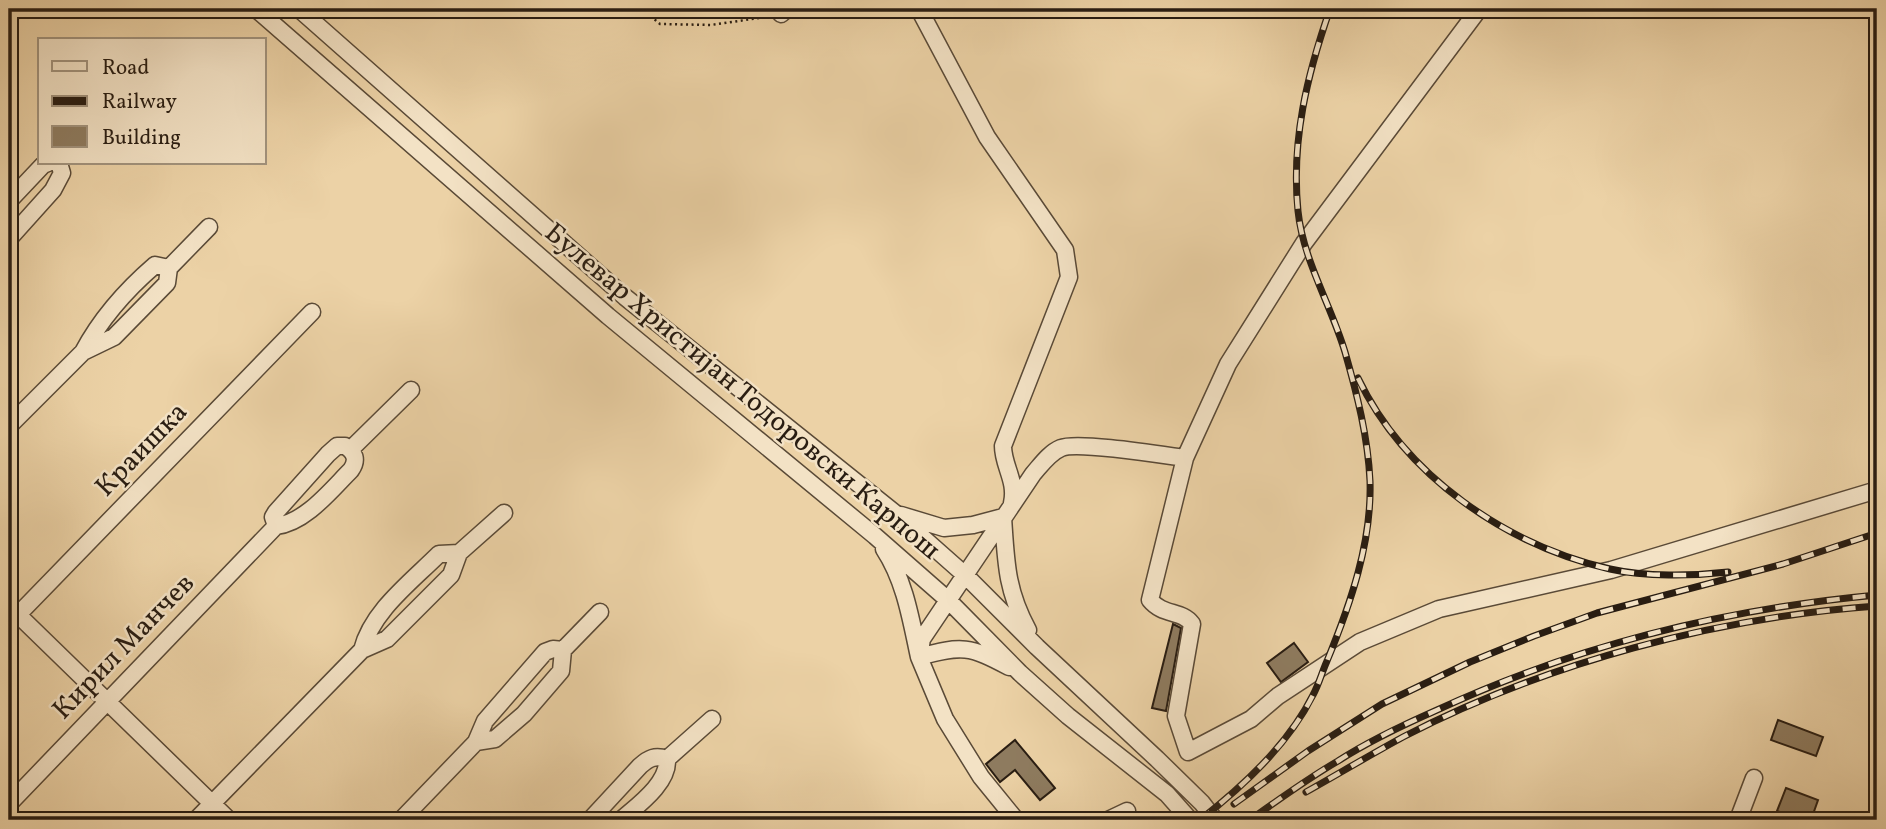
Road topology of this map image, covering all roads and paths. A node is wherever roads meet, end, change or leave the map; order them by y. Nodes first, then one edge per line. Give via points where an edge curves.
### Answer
1 (16, 9) edge
2 (256, 9) edge
3 (299, 9) edge
4 (642, 9) edge
5 (919, 9) edge
6 (1479, 9) edge
7 (784, 12) edge
8 (9, 16) edge
9 (46, 164) edge
10 (59, 164) edge
11 (9, 201) edge
12 (209, 227) dead end
13 (9, 239) edge
14 (169, 268) junction
15 (312, 312) dead end
16 (83, 352) junction
17 (411, 390) dead end
18 (9, 426) edge
19 (351, 449) junction
20 (1185, 458) junction
21 (1877, 490) edge
22 (1007, 511) junction
23 (504, 513) dead end
24 (896, 514) junction
25 (276, 526) junction
26 (875, 536) junction
27 (459, 553) junction
28 (965, 575) junction
29 (948, 600) junction
30 (600, 612) dead end
31 (12, 615) edge
32 (1037, 647) junction
33 (362, 650) junction
34 (563, 650) junction
35 (919, 657) junction
36 (1020, 673) junction
37 (108, 702) junction
38 (712, 719) dead end
39 (476, 742) junction
40 (667, 759) junction
41 (1754, 778) dead end
42 (9, 804) edge
43 (212, 804) junction
44 (1127, 811) dead end
45 (196, 820) edge
46 (229, 820) edge
47 (401, 820) edge
48 (590, 820) edge
49 (621, 820) edge
50 (1016, 820) edge
51 (1108, 820) edge
52 (1190, 820) edge
53 (1215, 820) edge
54 (1738, 820) edge

1 - 8 street
2 - 26 street, Булевар Христијан Тодоровски Карпош via 608,316
3 - 24 street, Булевар Христијан Тодоровски Карпош via 625,297
4 - 7 path via 660,24 710,25
5 - 22 street via 987,137 1065,250 1069,264 1069,277 1003,446 1014,483
6 - 20 street via 1290,264 1228,365
9 - 11 street
10 - 13 street via 62,173 53,190
12 - 14 street
14 - 16 street via 167,283 114,337
14 - 16 street via 155,265 135,283 95,329
15 - 31 street, Краишка
16 - 18 street
17 - 19 street
19 - 25 street, Кирил Манчев via 356,458 351,470 293,522
19 - 25 street, Кирил Манчев via 337,446 328,454 276,512
20 - 21 street via 1150,600 1157,608 1187,617 1192,624 1176,716 1188,752 1251,719 1360,642 1439,610 1611,570
20 - 22 street via 1064,446 1033,474
22 - 24 street via 973,525 944,528
22 - 28 street
22 - 32 street via 1007,578 1016,610
23 - 27 street
24 - 28 street, Булевар Христијан Тодоровски Карпош
25 - 37 street, Кирил Манчев
26 - 29 street, Булевар Христијан Тодоровски Карпош
26 - 35 street via 893,563
27 - 33 street via 451,575 415,612 387,639
27 - 33 street via 439,554 383,610 366,632
28 - 29 street
28 - 32 street, Булевар Христијан Тодоровски Карпош
29 - 35 street via 922,639
29 - 36 street, Булевар Христијан Тодоровски Карпош
30 - 34 street
31 - 37 street
32 - 53 street, Булевар Христијан Тодоровски Карпош
33 - 43 street
34 - 39 street via 545,652 485,721
34 - 39 street via 561,671 524,714 495,739
35 - 36 street via 973,649
35 - 50 street via 957,741
36 - 52 street, Булевар Христијан Тодоровски Карпош via 1167,794
37 - 42 street, Кирил Манчев
37 - 43 street
38 - 40 street
39 - 47 street
40 - 48 street via 658,756 640,766
40 - 49 street via 668,769 659,782
41 - 54 street
43 - 45 street
43 - 46 street
44 - 51 street

